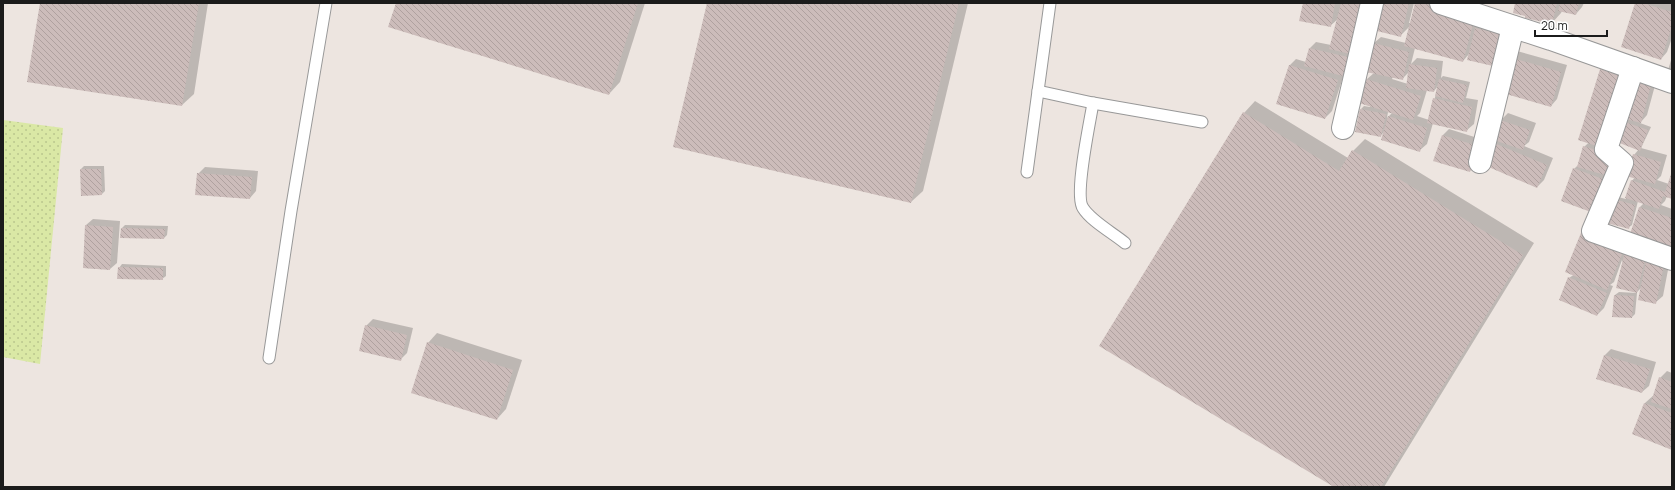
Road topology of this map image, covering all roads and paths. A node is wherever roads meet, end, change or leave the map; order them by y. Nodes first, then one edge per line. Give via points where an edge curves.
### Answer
1 (326, 3) edge
2 (1050, 3) edge
3 (1372, 3) edge
4 (1441, 3) edge
5 (1513, 27) junction
6 (1633, 68) junction
7 (1672, 82) edge
8 (1038, 91) junction
9 (1093, 103) junction
10 (1202, 122) dead end
11 (1343, 128) dead end
12 (1480, 162) dead end
13 (1027, 172) dead end
14 (1125, 242) dead end
15 (1672, 259) edge
16 (269, 358) dead end

1 - 16 lane
2 - 8 lane
3 - 11 street
4 - 5 street
5 - 6 street
5 - 12 street
6 - 7 street
6 - 15 street via 1606,149 1622,163 1593,230
8 - 9 lane
8 - 13 lane
9 - 10 lane
9 - 14 lane via 1080,186 1082,207 1088,215

